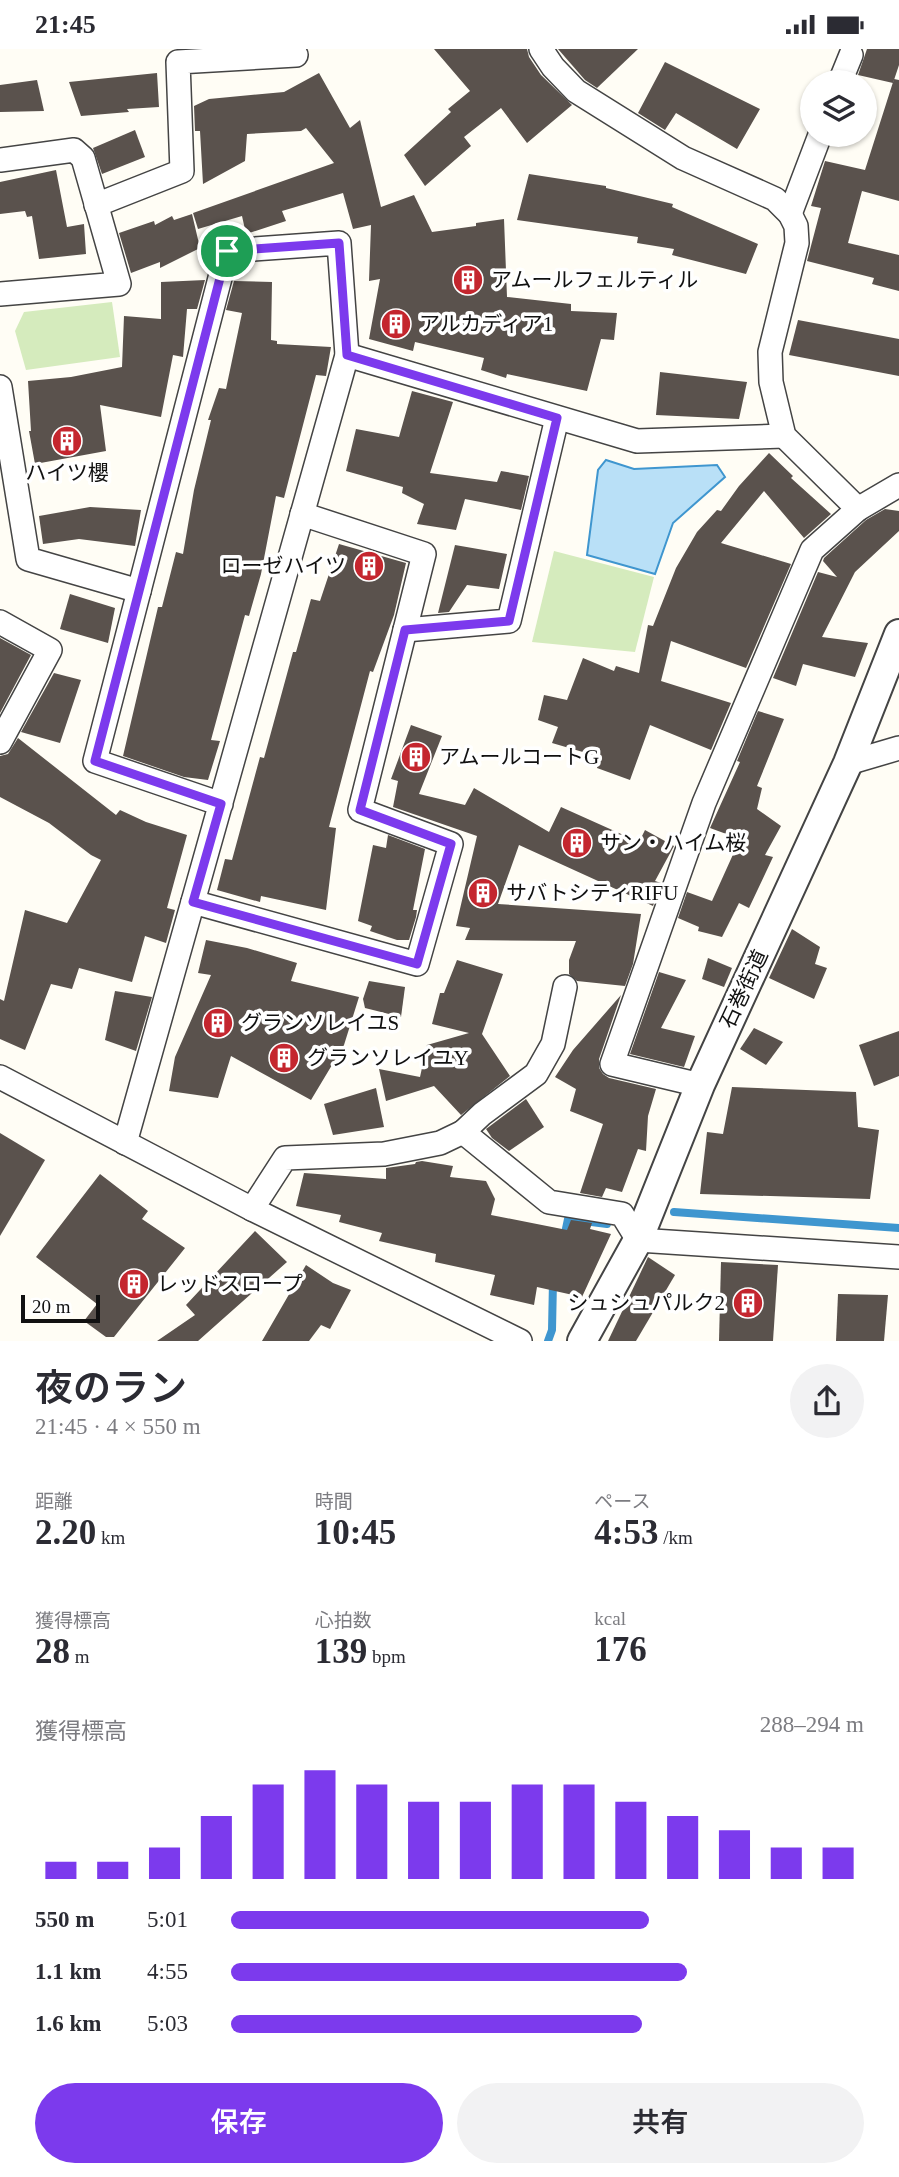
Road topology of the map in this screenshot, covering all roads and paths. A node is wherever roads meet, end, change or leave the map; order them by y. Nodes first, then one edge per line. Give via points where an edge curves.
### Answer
1 (541, 49) edge
2 (296, 55) dead end
3 (851, 55) dead end
4 (845, 70) edge
5 (815, 147) edge
6 (0, 160) edge
7 (96, 205) junction
8 (790, 214) junction
9 (0, 294) edge
10 (347, 355) junction
11 (0, 387) edge
12 (557, 418) junction
13 (784, 436) junction
14 (899, 485) edge
15 (858, 509) junction
16 (302, 514) junction
17 (139, 591) junction
18 (0, 622) edge
19 (405, 630) junction
20 (899, 634) edge
21 (0, 742) edge
22 (899, 748) edge
23 (848, 763) junction
24 (221, 804) junction
25 (193, 902) junction
26 (565, 987) dead end
27 (0, 1077) edge
28 (700, 1085) junction
29 (463, 1132) junction
30 (125, 1143) junction
31 (253, 1209) junction
32 (638, 1240) junction
33 (899, 1257) edge
34 (520, 1341) edge
35 (582, 1341) edge

1 - 8 street via 576,91 683,158 775,199
2 - 7 street via 178,62 182,171
3 - 4 street
5 - 8 street
6 - 7 street via 74,150 83,158
7 - 9 street via 119,284
8 - 13 street via 797,243 770,352 771,382
10 - 12 street
10 - 16 street
10 - 17 street via 339,243 227,251
11 - 17 street via 28,559
12 - 13 street via 637,441
12 - 19 street via 509,621
13 - 15 street
14 - 15 street
15 - 28 street via 811,550 704,803 612,1064
16 - 19 street via 424,554
16 - 24 street
17 - 24 street via 95,761
18 - 21 street via 50,650
19 - 25 street via 360,810 451,844 417,964
20 - 23 street, 石巻街道
22 - 23 street
23 - 28 street, 石巻街道
24 - 25 street
25 - 30 street
26 - 29 street via 553,1044 536,1074
27 - 30 street
28 - 32 street, 石巻街道
29 - 31 street via 440,1143 384,1154 285,1158
29 - 32 street via 549,1202 622,1214
30 - 31 street
31 - 34 street
32 - 33 street
32 - 35 street, 石巻街道

